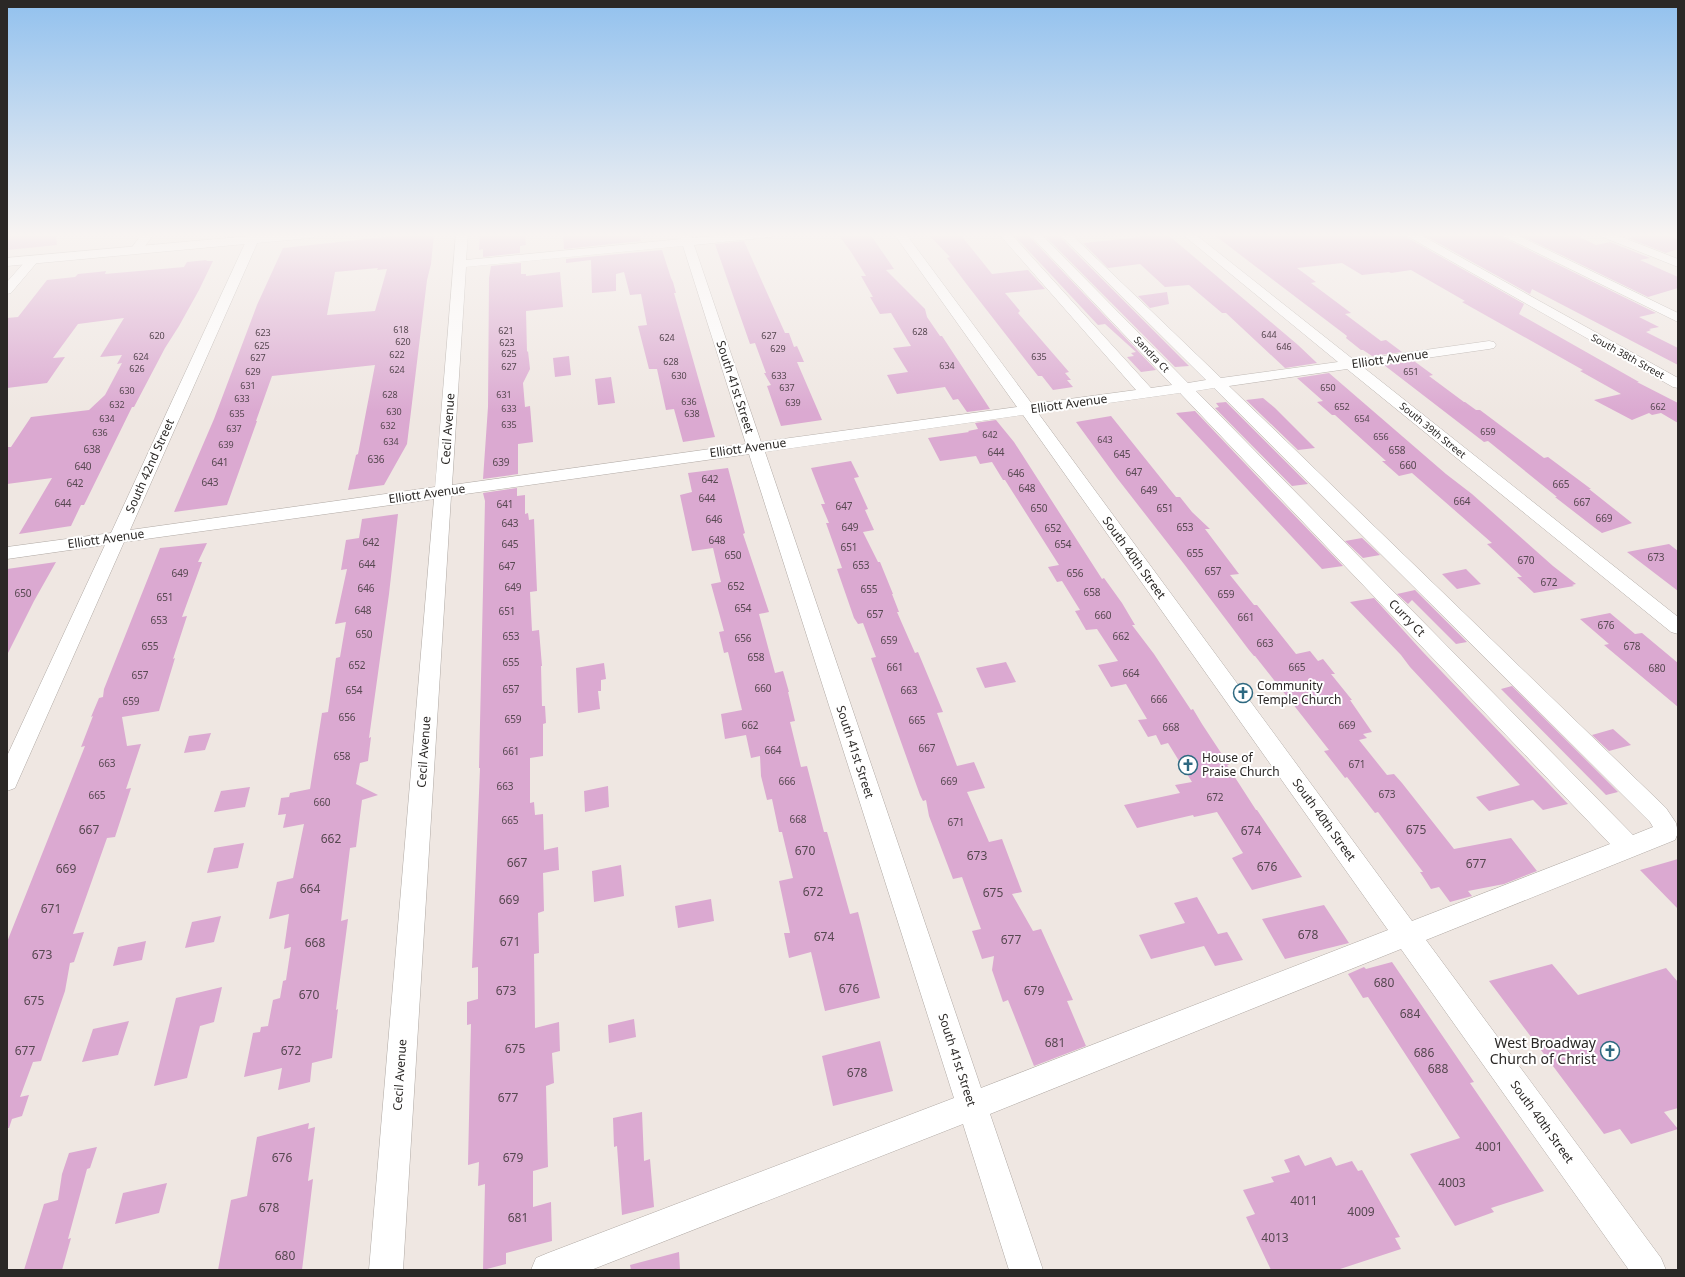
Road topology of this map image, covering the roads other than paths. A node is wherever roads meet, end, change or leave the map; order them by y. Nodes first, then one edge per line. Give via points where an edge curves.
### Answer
1 (228, 294) edge
2 (458, 294) edge
3 (704, 294) edge
4 (943, 294) edge
5 (1058, 294) edge
6 (1094, 294) edge
7 (1126, 294) edge
8 (1262, 294) edge
9 (1517, 294) edge
10 (1628, 294) edge
11 (1678, 318) edge
12 (1489, 345) dead end
13 (1350, 364) junction
14 (1218, 383) junction
15 (1678, 384) edge
16 (1186, 388) junction
17 (1147, 393) junction
18 (1027, 409) junction
19 (755, 448) junction
20 (443, 492) junction
21 (118, 537) junction
22 (7, 553) edge
23 (1678, 627) edge
24 (7, 781) edge
25 (1629, 848) junction
26 (1407, 935) junction
27 (972, 1106) junction
28 (386, 1270) edge
29 (548, 1270) edge
30 (1026, 1270) edge
31 (1649, 1270) edge

1 - 21 street, South 42nd Street
2 - 20 street, Cecil Avenue
3 - 19 street, South 41st Street
4 - 18 street, South 40th Street
5 - 17 street
6 - 16 street, Sandra Ct
7 - 14 street
8 - 13 street, South 39th Street
9 - 15 street, South 38th Street
10 - 11 street
12 - 13 street, Elliott Avenue
13 - 14 street, Elliott Avenue
13 - 23 street, South 39th Street
14 - 16 street, Elliott Avenue
14 - 25 street via 1658,816 1664,824 1666,833
16 - 17 street, Elliott Avenue
16 - 25 street, Curry Ct
17 - 18 street, Elliott Avenue
18 - 19 street, Elliott Avenue
18 - 26 street, South 40th Street
19 - 20 street, Elliott Avenue
19 - 27 street, South 41st Street
20 - 21 street, Elliott Avenue
20 - 28 street, Cecil Avenue
21 - 22 street, Elliott Avenue
21 - 24 street, South 42nd Street
25 - 26 street
26 - 27 street
26 - 31 street, South 40th Street
27 - 29 street
27 - 30 street, South 41st Street

